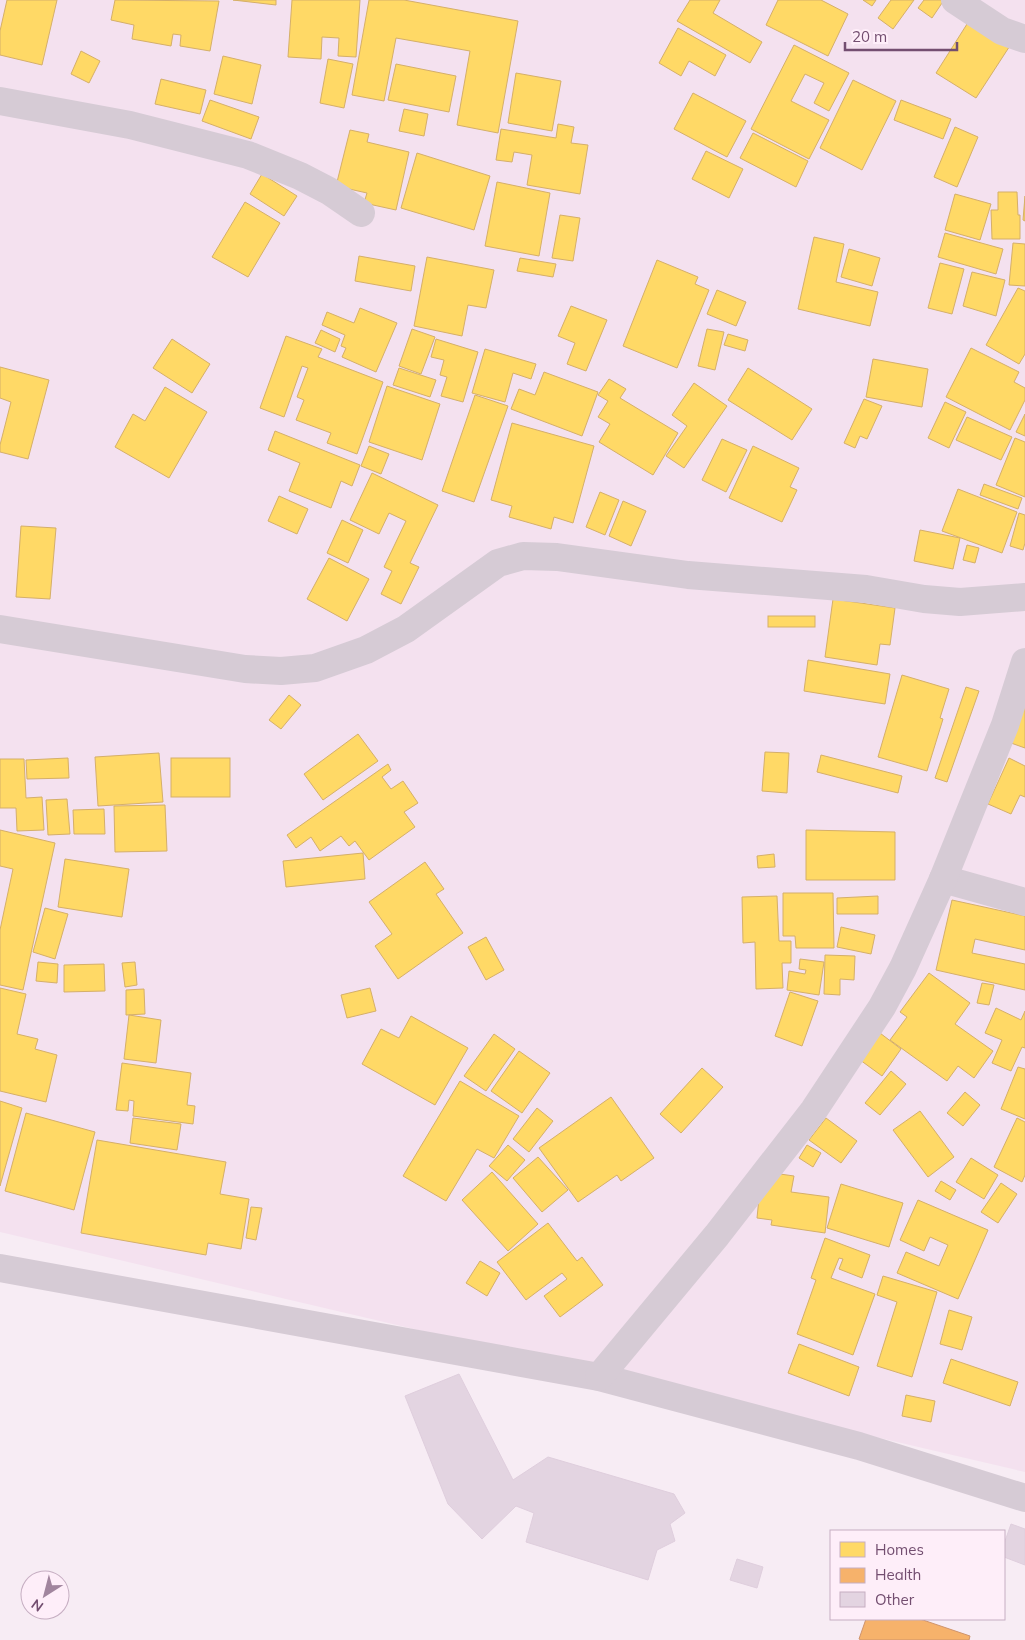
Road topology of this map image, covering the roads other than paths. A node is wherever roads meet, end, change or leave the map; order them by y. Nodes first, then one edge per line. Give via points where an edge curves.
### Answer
1 (955, 0) edge
2 (1025, 39) edge
3 (0, 102) edge
4 (361, 213) dead end
5 (1025, 597) edge
6 (0, 629) edge
7 (1025, 662) edge
8 (943, 879) junction
9 (1025, 902) edge
10 (0, 1268) edge
11 (599, 1377) junction
12 (1025, 1498) edge

1 - 2 street via 1002,31
3 - 4 street via 130,125 240,153 300,176
5 - 6 street via 960,602 866,590 688,575 557,557 523,556 498,563 406,629 366,650 315,668 281,671 245,669
7 - 8 street via 1005,725
8 - 9 street
8 - 11 street via 882,1007 814,1110
10 - 11 street
11 - 12 street via 859,1446

